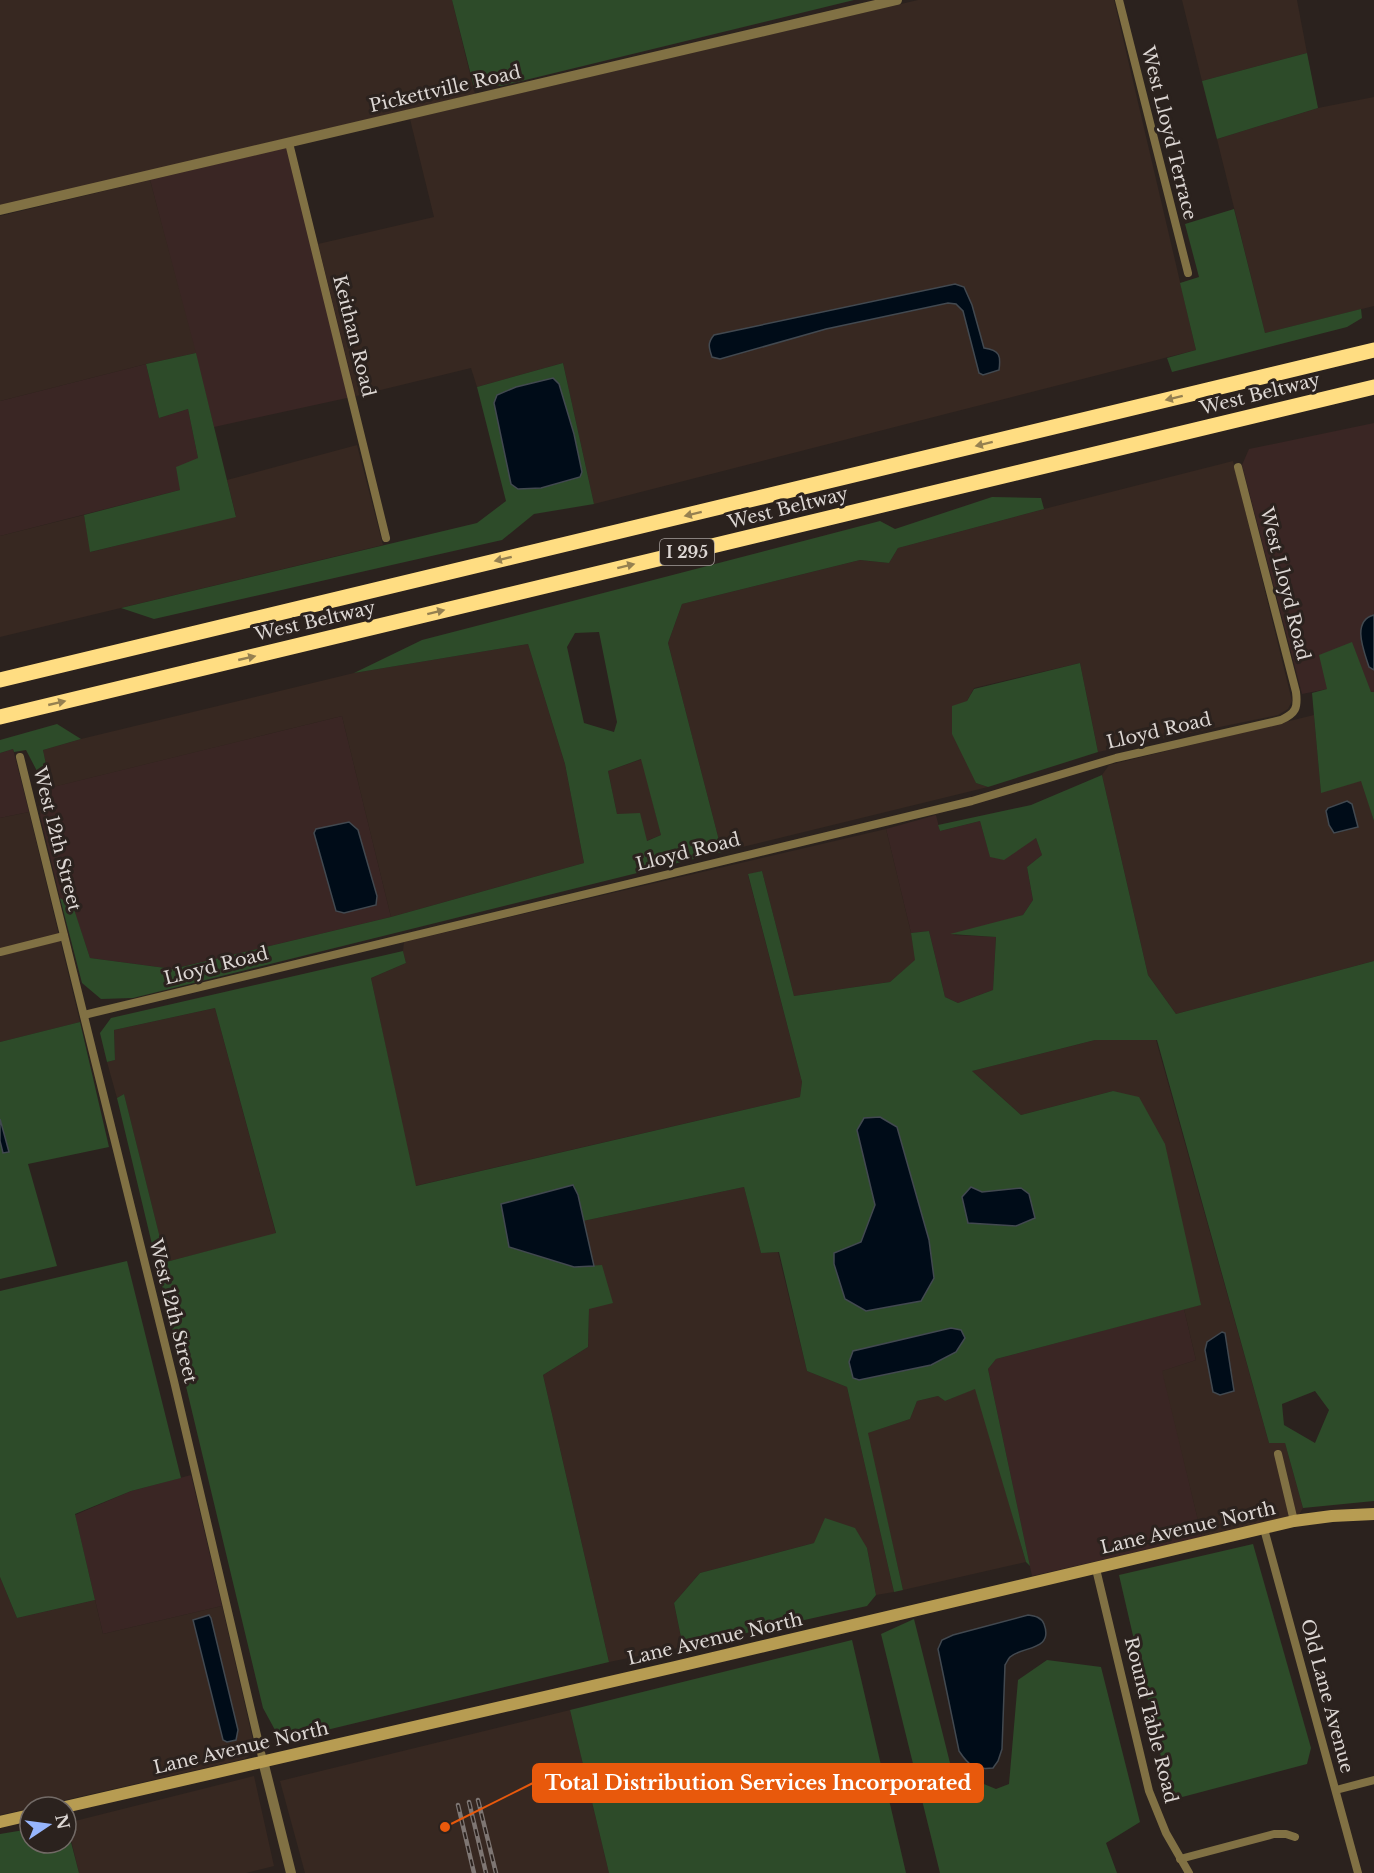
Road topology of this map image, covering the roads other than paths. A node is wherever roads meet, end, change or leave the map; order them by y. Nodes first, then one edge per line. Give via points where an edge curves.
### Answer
1 (897, 0) edge
2 (1119, 0) edge
3 (288, 143) junction
4 (0, 210) edge
5 (1188, 273) dead end
6 (1374, 350) edge
7 (1374, 387) edge
8 (1238, 467) dead end
9 (386, 538) dead end
10 (0, 680) edge
11 (1295, 710) joint
12 (0, 717) edge
13 (20, 757) dead end
14 (64, 936) junction
15 (0, 952) edge
16 (84, 1015) junction
17 (1278, 1454) dead end
18 (1374, 1514) edge
19 (1294, 1521) junction
20 (1264, 1529) junction
21 (1096, 1569) junction
22 (263, 1761) junction
23 (1374, 1780) edge
24 (1336, 1790) junction
25 (78, 1804) edge
26 (18, 1818) edge
27 (0, 1822) edge
28 (1295, 1837) dead end
29 (1180, 1858) junction
30 (291, 1873) edge
31 (1189, 1873) edge
32 (1358, 1873) edge

1 - 3 street, Pickettville Road
2 - 5 street, West Lloyd Terrace
3 - 4 street, Pickettville Road
3 - 9 street, Keithan Road
6 -> 10 highway, West Beltway / I 295
12 -> 7 highway, West Beltway / I 295
8 - 11 street, West Lloyd Road via 1296,692
11 - 16 street, Lloyd Road via 1281,720 1116,758 972,801
13 - 14 street, West 12th Street
14 - 15 street
14 - 16 street, West 12th Street
16 - 22 street, West 12th Street
17 - 19 street
18 - 19 main road, Lane Avenue North
19 - 20 main road, Lane Avenue North
20 - 21 main road, Lane Avenue North
20 - 24 street, Old Lane Avenue
21 - 22 main road, Lane Avenue North
21 - 29 street, Round Table Road via 1149,1791
22 - 25 main road, Lane Avenue North
22 - 30 street, West 12th Street
23 - 24 street
24 - 32 street, Old Lane Avenue
26 - 27 main road
28 - 29 street via 1274,1834
29 - 31 street, Round Table Road

